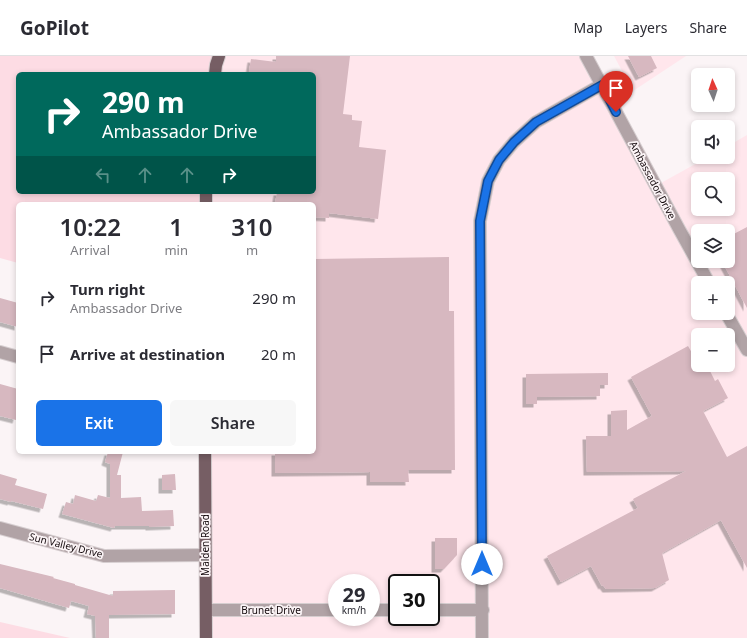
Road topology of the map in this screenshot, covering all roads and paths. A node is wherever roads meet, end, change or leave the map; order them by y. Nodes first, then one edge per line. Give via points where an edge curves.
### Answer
1 (218, 56) edge
2 (586, 56) edge
3 (215, 72) edge
4 (602, 85) junction
5 (705, 276) edge
6 (730, 320) edge
7 (747, 350) edge
8 (0, 352) edge
9 (16, 356) edge
10 (205, 454) edge
11 (0, 528) edge
12 (205, 555) junction
13 (206, 610) junction
14 (328, 610) edge
15 (440, 610) edge
16 (483, 610) junction
17 (206, 638) edge
18 (482, 638) edge

1 - 3 main road
2 - 4 street, Ambassador Drive
4 - 5 street, Ambassador Drive
4 - 16 street via 536,122 499,160 488,181 480,221
6 - 7 street
8 - 9 street
10 - 12 main road, Malden Road
11 - 12 street, Sun Valley Drive via 104,556
12 - 13 main road, Malden Road
13 - 14 street, Brunet Drive
13 - 17 main road, Malden Road
15 - 16 street
16 - 18 street

